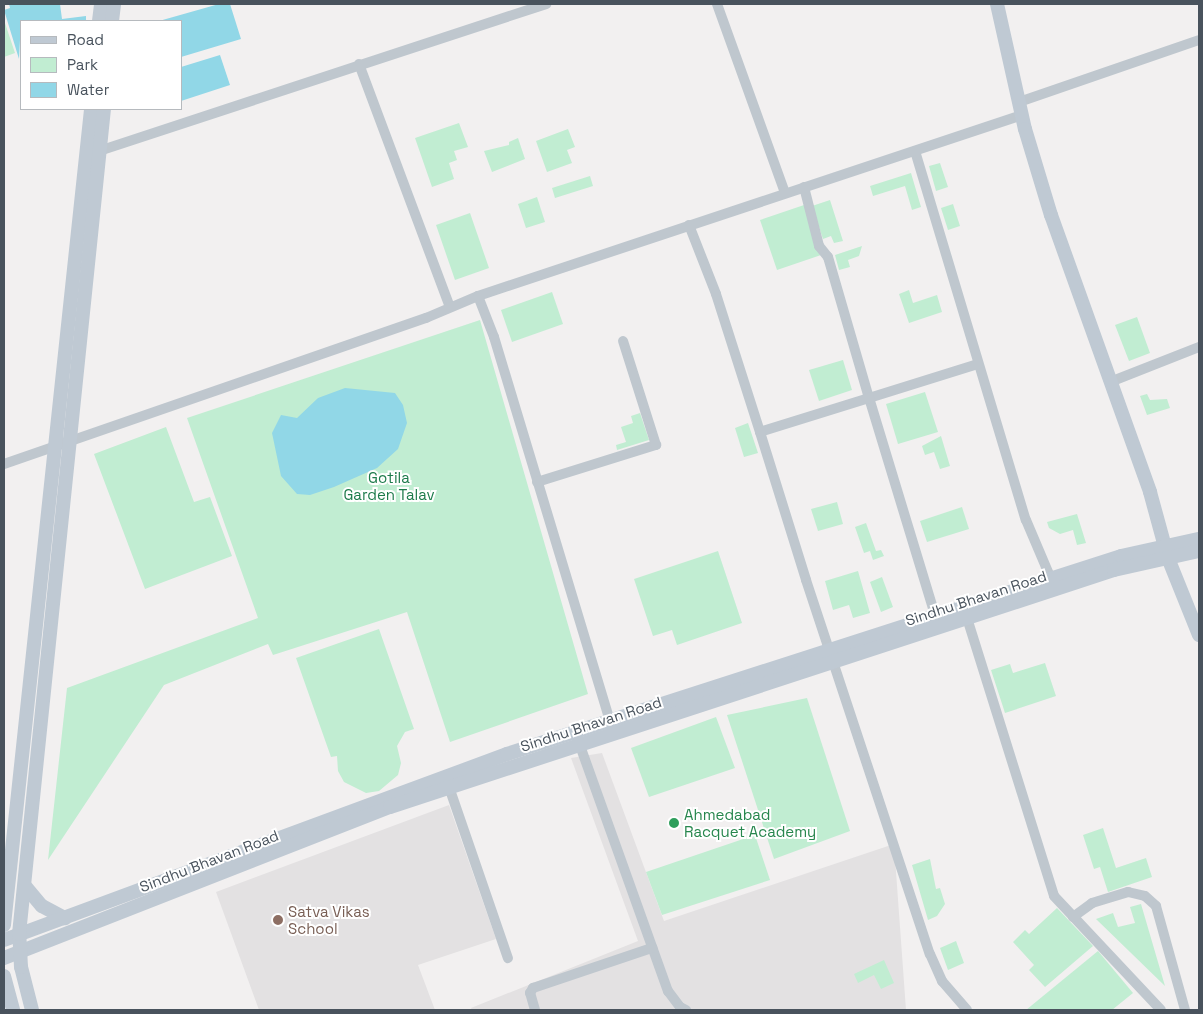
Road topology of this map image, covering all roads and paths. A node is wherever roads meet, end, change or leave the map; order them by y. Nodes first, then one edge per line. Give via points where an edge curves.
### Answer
1 (101, 4) edge
2 (114, 4) edge
3 (546, 4) edge
4 (717, 4) edge
5 (997, 4) edge
6 (99, 20) edge
7 (112, 20) edge
8 (1199, 40) edge
9 (359, 64) junction
10 (1021, 109) junction
11 (91, 110) edge
12 (104, 110) edge
13 (915, 150) junction
14 (99, 151) junction
15 (804, 187) junction
16 (785, 193) junction
17 (689, 225) junction
18 (478, 296) junction
19 (450, 307) junction
20 (623, 341) dead end
21 (1199, 347) edge
22 (978, 364) junction
23 (1110, 382) junction
24 (869, 398) junction
25 (760, 432) junction
26 (64, 444) junction
27 (4, 464) edge
28 (537, 482) junction
29 (1199, 539) edge
30 (1199, 551) edge
31 (1166, 552) junction
32 (1051, 578) junction
33 (935, 615) junction
34 (967, 618) junction
35 (1199, 634) edge
36 (832, 656) junction
37 (612, 727) junction
38 (577, 738) junction
39 (450, 787) junction
40 (25, 886) junction
41 (1073, 917) junction
42 (65, 918) junction
43 (4, 925) edge
44 (19, 934) junction
45 (4, 940) edge
46 (652, 948) junction
47 (18, 952) junction
48 (4, 958) edge
49 (508, 958) dead end
50 (4, 976) edge
51 (13, 1010) edge
52 (32, 1010) edge
53 (535, 1010) edge
54 (686, 1010) edge
55 (967, 1010) edge
56 (1160, 1010) edge
57 (1185, 1010) edge

1 - 6 main road
2 - 7 main road
3 - 9 street
4 - 16 street
5 - 10 main road
8 - 10 street
9 - 14 street
9 - 19 street
10 - 13 street
10 - 23 main road via 1051,215
11 - 26 main road
12 - 14 main road
13 - 15 street
13 - 22 street
14 - 26 main road
15 - 16 street
15 - 24 street
16 - 17 street
17 - 18 street
17 - 25 street via 716,294
18 - 19 street
18 - 28 street via 494,337
19 - 26 street
20 - 28 street via 656,445
21 - 23 street
22 - 24 street
22 - 32 street via 1026,520
23 - 31 main road via 1150,492
24 - 25 street
24 - 33 street
25 - 36 street
26 - 27 street
26 - 40 main road
26 - 43 main road
28 - 37 street
29 - 31 main road, Sindhu Bhavan Road
30 - 31 main road, Sindhu Bhavan Road
31 - 32 main road, Sindhu Bhavan Road via 1121,556
31 - 34 main road, Sindhu Bhavan Road
31 - 35 main road
32 - 33 main road, Sindhu Bhavan Road
33 - 36 main road, Sindhu Bhavan Road
34 - 36 main road, Sindhu Bhavan Road
34 - 41 street via 1054,896
36 - 37 main road, Sindhu Bhavan Road
36 - 55 street via 930,954 942,981
37 - 38 main road, Sindhu Bhavan Road
38 - 39 main road, Sindhu Bhavan Road
38 - 42 main road, Sindhu Bhavan Road via 499,756
38 - 46 street
39 - 47 main road, Sindhu Bhavan Road via 390,807
39 - 49 street
40 - 42 main road via 42,906
40 - 44 main road
41 - 56 street
41 - 57 street via 1092,904 1128,892 1145,896 1156,906
42 - 44 main road, Sindhu Bhavan Road
44 - 45 main road, Sindhu Bhavan Road
44 - 47 main road
46 - 53 street via 533,988 530,993
46 - 54 street via 668,991
47 - 48 main road, Sindhu Bhavan Road
47 - 52 main road
50 - 51 main road

